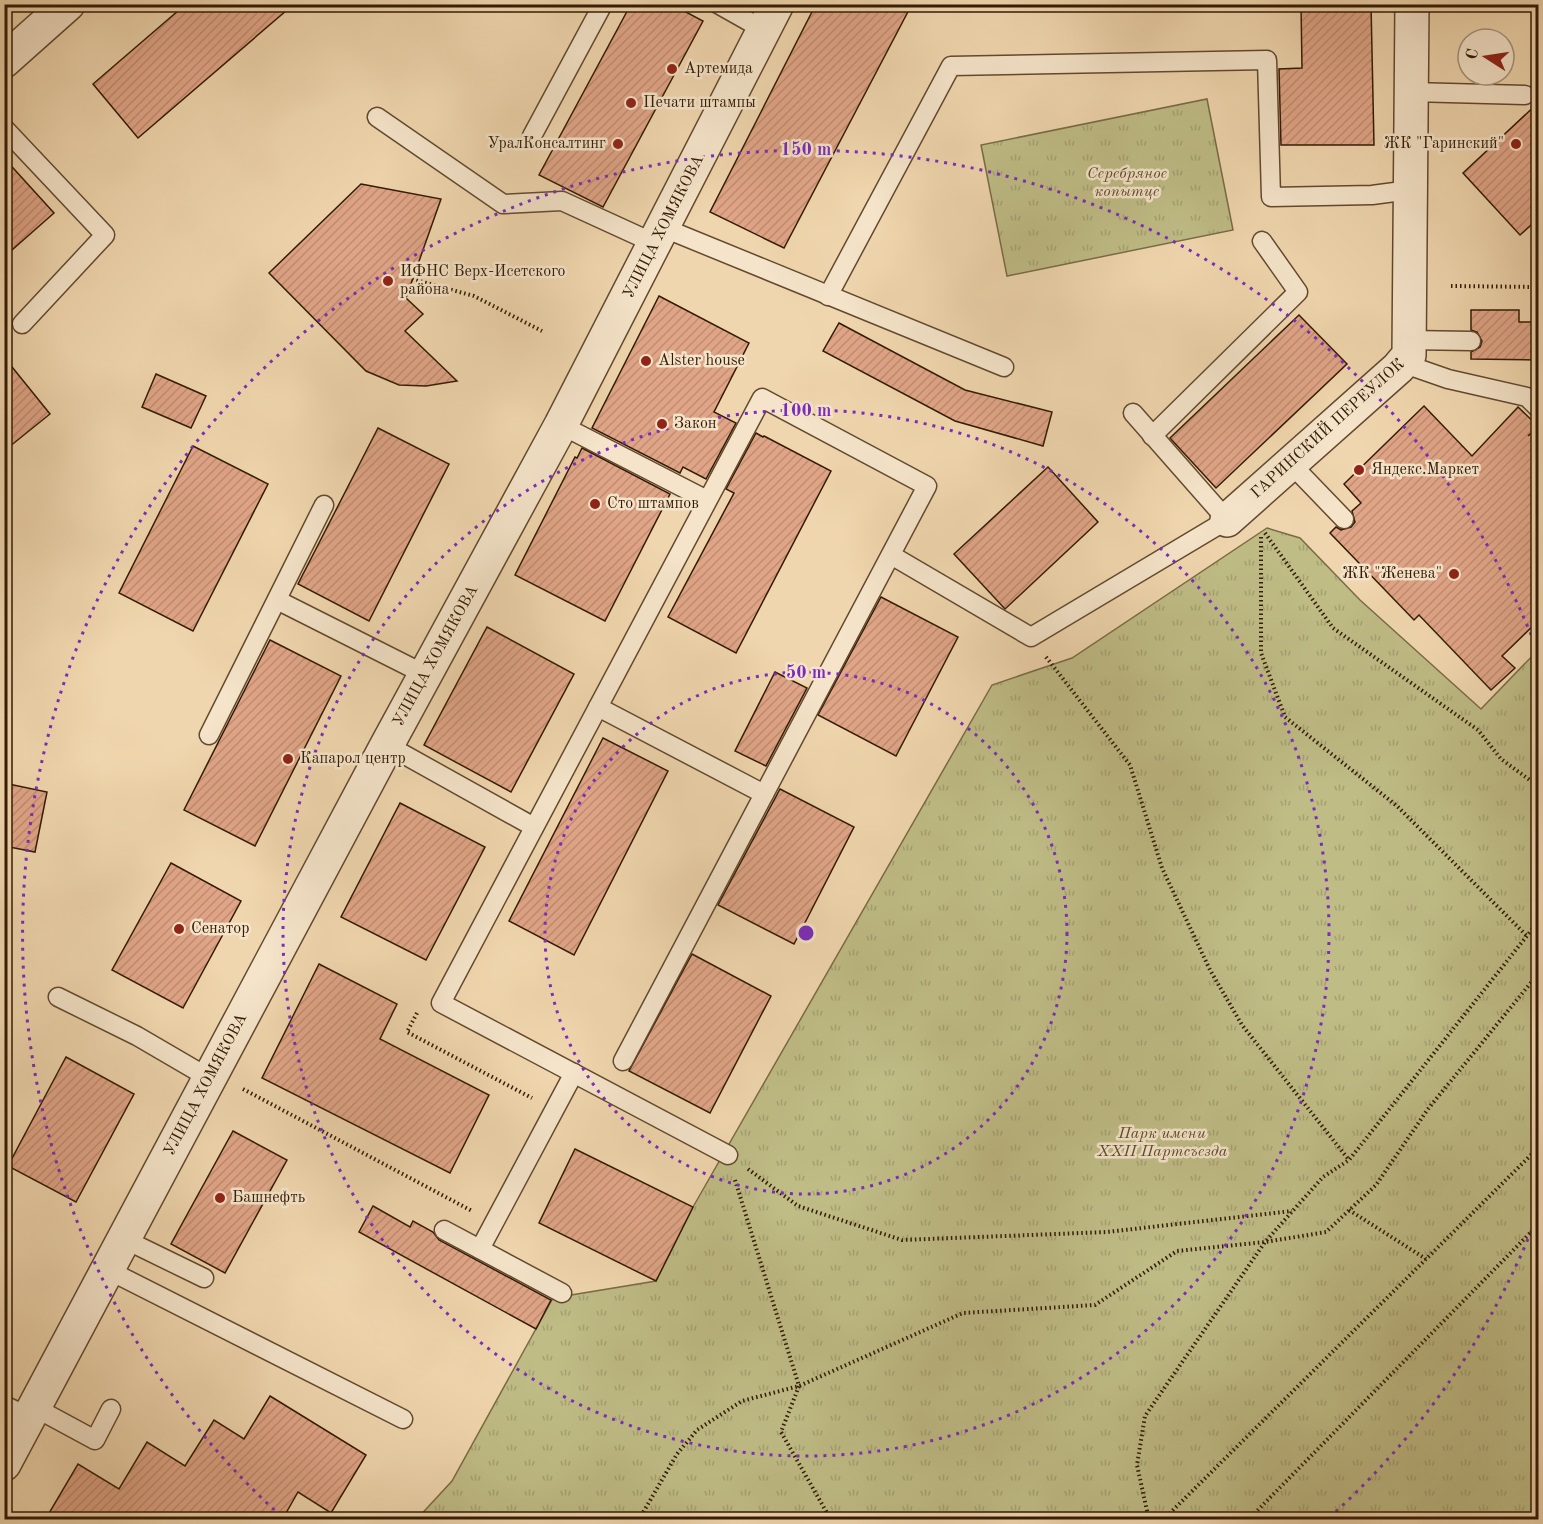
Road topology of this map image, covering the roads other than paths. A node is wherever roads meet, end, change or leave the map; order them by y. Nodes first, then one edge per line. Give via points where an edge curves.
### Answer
1 (68, 4) edge
2 (603, 4) edge
3 (718, 4) edge
4 (1412, 4) edge
5 (771, 17) edge
6 (4, 61) edge
7 (1411, 92) junction
8 (1525, 95) dead end
9 (377, 117) dead end
10 (4, 128) edge
11 (532, 136) dead end
12 (1410, 190) junction
13 (660, 236) junction
14 (1262, 241) dead end
15 (828, 296) junction
16 (22, 324) dead end
17 (1471, 341) dead end
18 (1406, 352) junction
19 (1004, 367) dead end
20 (1539, 408) edge
21 (1133, 413) dead end
22 (561, 425) junction
23 (1152, 436) junction
24 (1291, 464) junction
25 (707, 500) junction
26 (324, 505) dead end
27 (1344, 519) dead end
28 (1227, 520) junction
29 (891, 555) junction
30 (277, 600) junction
31 (426, 675) junction
32 (598, 707) junction
33 (209, 735) dead end
34 (387, 745) junction
35 (764, 794) junction
36 (534, 827) junction
37 (58, 997) dead end
38 (622, 1061) dead end
39 (574, 1073) junction
40 (222, 1082) junction
41 (728, 1155) road end
42 (444, 1230) dead end
43 (124, 1239) junction
44 (480, 1249) junction
45 (108, 1270) junction
46 (204, 1278) dead end
47 (562, 1293) dead end
48 (111, 1409) dead end
49 (22, 1410) edge
50 (403, 1419) dead end
51 (4, 1464) edge

1 - 6 street
2 - 11 lane
3 - 5 lane
4 - 7 street, ГАРИНСКИЙ ПЕРЕУЛОК
5 - 13 street, УЛИЦА ХОМЯКОВА
7 - 8 lane
7 - 12 street, ГАРИНСКИЙ ПЕРЕУЛОК
9 - 13 lane via 502,204 562,201
10 - 16 lane via 105,235
12 - 15 lane via 1372,195 1271,197 1267,60 951,66
12 - 18 street, ГАРИНСКИЙ ПЕРЕУЛОК
13 - 15 lane
13 - 22 street, УЛИЦА ХОМЯКОВА
14 - 23 lane via 1298,292
15 - 19 lane
17 - 18 lane
18 - 20 lane via 1448,379 1527,397
18 - 24 street, ГАРИНСКИЙ ПЕРЕУЛОК
21 - 23 lane
22 - 25 lane
22 - 31 street, УЛИЦА ХОМЯКОВА
23 - 28 lane
24 - 27 lane
24 - 28 street, ГАРИНСКИЙ ПЕРЕУЛОК
25 - 29 lane via 762,398 927,486
25 - 32 lane
26 - 30 lane
28 - 29 lane via 1031,637
29 - 35 lane
30 - 31 lane
30 - 33 lane
31 - 34 street, УЛИЦА ХОМЯКОВА
32 - 35 lane
32 - 36 lane
34 - 36 lane
34 - 40 street, УЛИЦА ХОМЯКОВА
35 - 38 lane
36 - 39 lane via 441,1003
37 - 40 lane
39 - 41 lane
39 - 44 lane
40 - 43 street, УЛИЦА ХОМЯКОВА
42 - 44 lane
43 - 45 street, УЛИЦА ХОМЯКОВА
43 - 46 lane
44 - 47 lane
45 - 49 street, УЛИЦА ХОМЯКОВА
45 - 50 lane
48 - 49 lane via 95,1440
49 - 51 street, УЛИЦА ХОМЯКОВА

